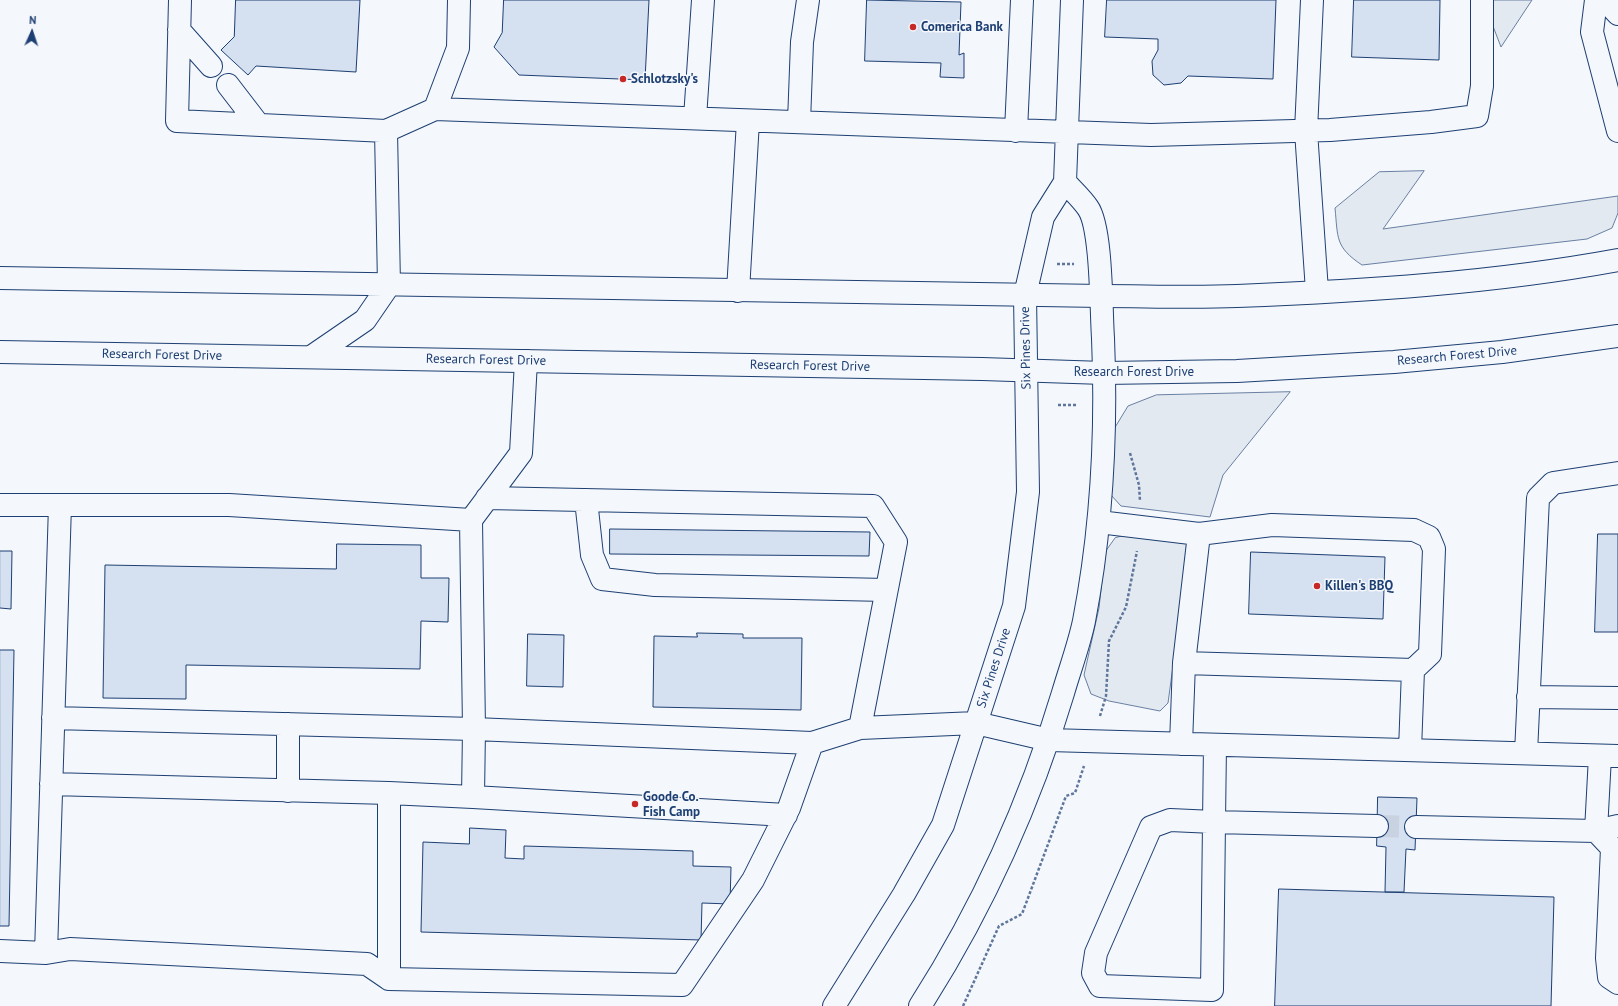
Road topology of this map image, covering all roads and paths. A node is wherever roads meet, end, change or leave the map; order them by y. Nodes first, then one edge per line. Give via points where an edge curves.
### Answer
1 (180, 0) edge
2 (459, 0) edge
3 (703, 0) edge
4 (808, 0) edge
5 (1022, 0) edge
6 (1072, 0) edge
7 (1312, 0) edge
8 (1482, 0) edge
9 (1596, 0) edge
10 (1605, 0) edge
11 (1618, 14) edge
12 (179, 30) junction
13 (211, 66) dead end
14 (228, 85) dead end
15 (435, 109) junction
16 (695, 118) junction
17 (748, 121) junction
18 (799, 122) junction
19 (258, 124) junction
20 (1016, 130) junction
21 (386, 131) junction
22 (1306, 131) junction
23 (1618, 131) edge
24 (1067, 132) junction
25 (1064, 182) junction
26 (1618, 260) edge
27 (1055, 264) dead end
28 (1077, 264) dead end
29 (0, 278) edge
30 (389, 285) junction
31 (738, 291) junction
32 (1317, 291) junction
33 (1025, 295) junction
34 (1101, 296) junction
35 (1618, 336) edge
36 (0, 352) edge
37 (311, 357) junction
38 (526, 361) junction
39 (1027, 370) junction
40 (1104, 373) junction
41 (1058, 405) dead end
42 (1078, 405) dead end
43 (1618, 473) edge
44 (487, 498) junction
45 (586, 500) junction
46 (0, 505) edge
47 (60, 505) junction
48 (471, 520) junction
49 (1099, 522) junction
50 (1199, 534) junction
51 (886, 590) junction
52 (1184, 663) junction
53 (1413, 670) junction
54 (1528, 697) junction
55 (1618, 698) edge
56 (53, 718) junction
57 (976, 723) junction
58 (288, 724) junction
59 (860, 728) junction
60 (474, 729) junction
61 (1049, 740) junction
62 (812, 743) junction
63 (1180, 744) junction
64 (1215, 745) junction
65 (1410, 750) junction
66 (1526, 753) junction
67 (1609, 756) edge
68 (51, 784) junction
69 (288, 791) junction
70 (389, 793) junction
71 (473, 797) junction
72 (786, 815) junction
73 (1214, 822) junction
74 (1377, 826) tunnel mouth
75 (1618, 826) edge
76 (1416, 827) tunnel mouth
77 (1596, 831) junction
78 (0, 951) edge
79 (46, 953) junction
80 (389, 979) junction
81 (1618, 983) edge
82 (834, 1006) edge
83 (920, 1006) edge

1 - 12 main road
2 - 15 main road via 458,48
3 - 16 main road
4 - 18 main road via 802,42
5 - 20 main road
6 - 24 main road
7 - 22 main road
8 - 22 main road via 1482,86 1477,116
9 - 23 main road via 1592,32
10 - 11 main road
12 - 13 main road
12 - 19 main road via 177,121
14 - 19 main road
15 - 16 main road
15 - 21 main road
16 - 17 main road
17 - 18 main road
17 - 31 main road
18 - 20 main road
19 - 21 main road
20 - 24 main road
21 - 30 main road
22 - 24 main road via 1152,135
22 - 32 main road
24 - 25 main road
25 - 33 main road, Six Pines Drive via 1043,216
25 - 34 main road via 1089,209 1096,235
26 - 32 main road via 1500,277
27 - 28 path
29 - 30 main road
30 - 31 main road
30 - 37 main road via 365,320
31 - 33 main road
32 - 34 main road via 1236,296
33 - 34 main road
33 - 39 main road, Six Pines Drive
34 - 40 main road
35 - 40 main road, Research Forest Drive via 1502,352 1394,362 1237,371
36 - 37 main road, Research Forest Drive
37 - 38 main road, Research Forest Drive
38 - 39 main road, Research Forest Drive
38 - 44 main road via 520,453
39 - 40 main road, Research Forest Drive
39 - 57 main road, Six Pines Drive via 1028,492 1014,606
40 - 49 main road via 1103,476
41 - 42 path
43 - 54 main road via 1552,483 1538,498
44 - 45 main road
44 - 48 main road
45 - 51 main road via 592,555 602,579 655,585
45 - 51 main road via 873,506 896,542
46 - 47 main road
47 - 48 main road via 229,505
47 - 56 main road
48 - 60 main road
49 - 50 main road
49 - 61 main road via 1084,623
50 - 52 main road
50 - 53 main road via 1272,525 1414,530 1430,536 1434,549 1430,654
51 - 59 main road
52 - 53 main road
52 - 63 main road
53 - 65 main road
54 - 55 main road
54 - 66 main road
56 - 58 main road
56 - 68 main road
57 - 59 main road
57 - 61 main road
57 - 82 main road, Six Pines Drive via 944,825
58 - 60 main road
58 - 69 main road
59 - 62 main road
60 - 62 main road
60 - 71 main road
61 - 63 main road
61 - 83 main road via 1000,863 947,964
62 - 72 main road
63 - 64 main road
64 - 65 main road
64 - 73 main road
65 - 66 main road
66 - 67 main road
67 - 77 main road
68 - 69 main road
68 - 79 main road
69 - 70 main road
70 - 71 main road
70 - 80 main road
71 - 72 main road
72 - 80 main road via 753,880 682,985
73 - 73 main road via 1170,820 1151,827 1096,953 1092,973 1100,986 1212,990
73 - 74 main road
75 - 77 main road
76 - 77 main road
77 - 81 main road via 1612,848 1607,958 1609,977
78 - 79 main road
79 - 80 main road via 70,949 367,964

